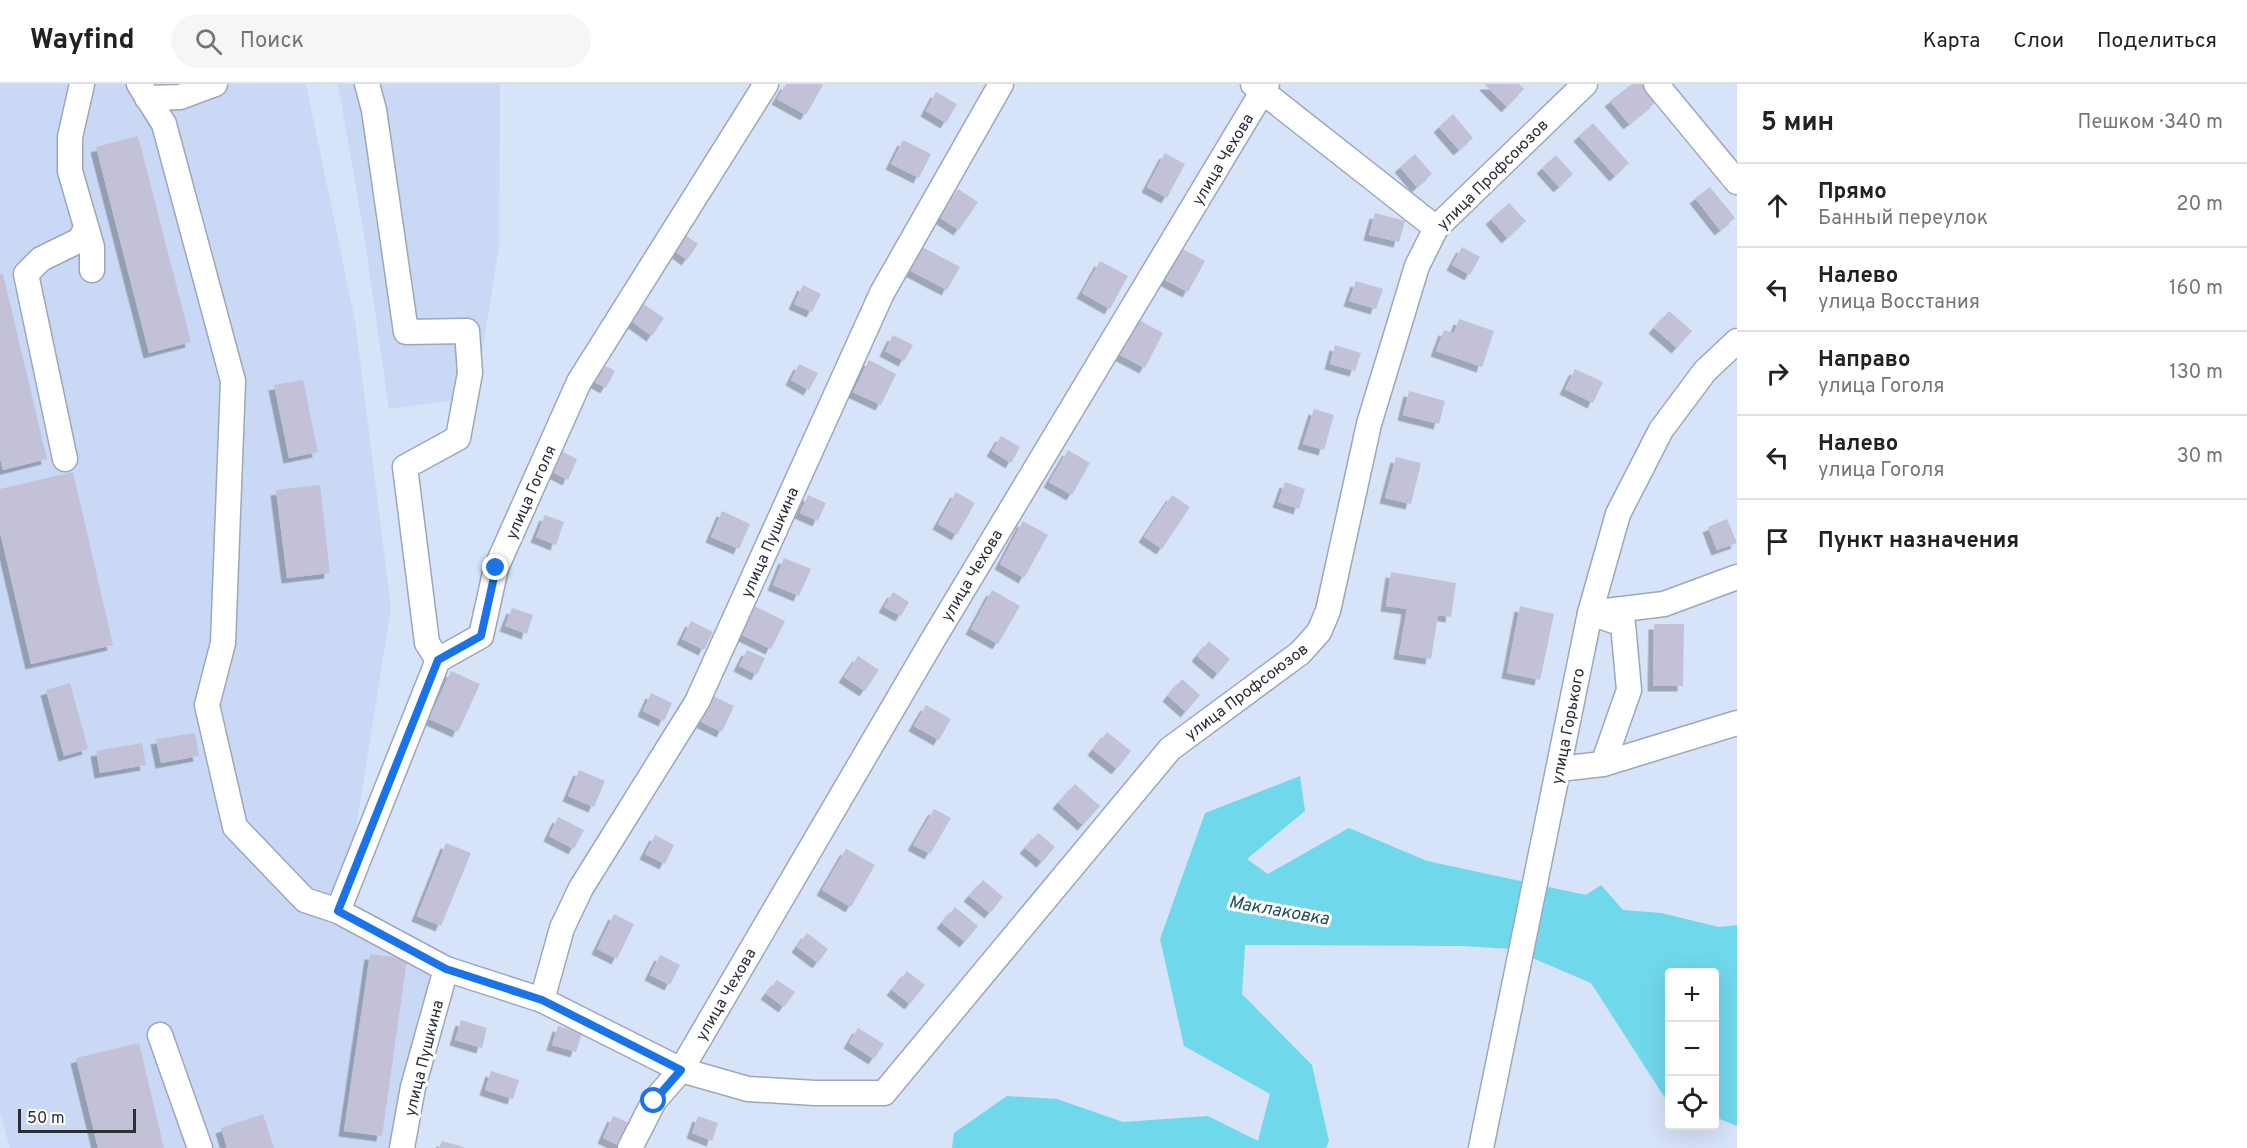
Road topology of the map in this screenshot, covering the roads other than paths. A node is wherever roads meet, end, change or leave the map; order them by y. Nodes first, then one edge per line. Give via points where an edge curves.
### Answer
1 (82, 84) edge
2 (215, 84) edge
3 (367, 84) edge
4 (766, 84) edge
5 (1001, 84) edge
6 (1585, 84) edge
7 (1656, 84) edge
8 (1261, 86) edge
9 (143, 91) edge
10 (1737, 182) edge
11 (86, 228) junction
12 (1436, 228) junction
13 (92, 270) dead end
14 (1737, 341) edge
15 (65, 459) dead end
16 (1737, 577) edge
17 (1590, 613) junction
18 (438, 660) junction
19 (1737, 723) edge
20 (1604, 764) junction
21 (1559, 769) junction
22 (338, 911) junction
23 (446, 969) junction
24 (542, 1000) junction
25 (160, 1035) dead end
26 (681, 1070) junction
27 (1481, 1145) edge
28 (200, 1148) edge
29 (402, 1148) edge
30 (630, 1148) edge

1 - 11 street via 70,137 70,171
2 - 9 street via 180,97
3 - 18 street via 406,332 467,331 470,373 458,438 405,466 427,643
4 - 18 street, улица Гоголя via 579,382 496,568 481,636
5 - 24 street, улица Пушкина via 882,293 697,702 581,888 562,928
6 - 12 street, улица Профсоюзов
7 - 10 street
8 - 12 street
8 - 26 street, улица Чехова
9 - 22 street via 165,124 233,381 223,643 207,705 235,826 305,900
11 - 13 street via 92,248
11 - 15 street via 80,240 41,259 26,274
12 - 26 street, улица Профсоюзов via 1417,266 1369,424 1328,611 1319,633 1300,653 1170,749 884,1093 748,1089
14 - 17 street, улица Горького via 1705,371 1661,430 1618,514
16 - 17 street via 1664,604
17 - 20 street via 1623,624 1629,690
17 - 21 street, улица Горького
18 - 22 street
19 - 20 street
20 - 21 street
21 - 27 street, улица Горького
22 - 23 street
23 - 24 street
23 - 29 street, улица Пушкина via 412,1087
24 - 26 street
25 - 28 street
26 - 30 street, улица Чехова via 654,1101

